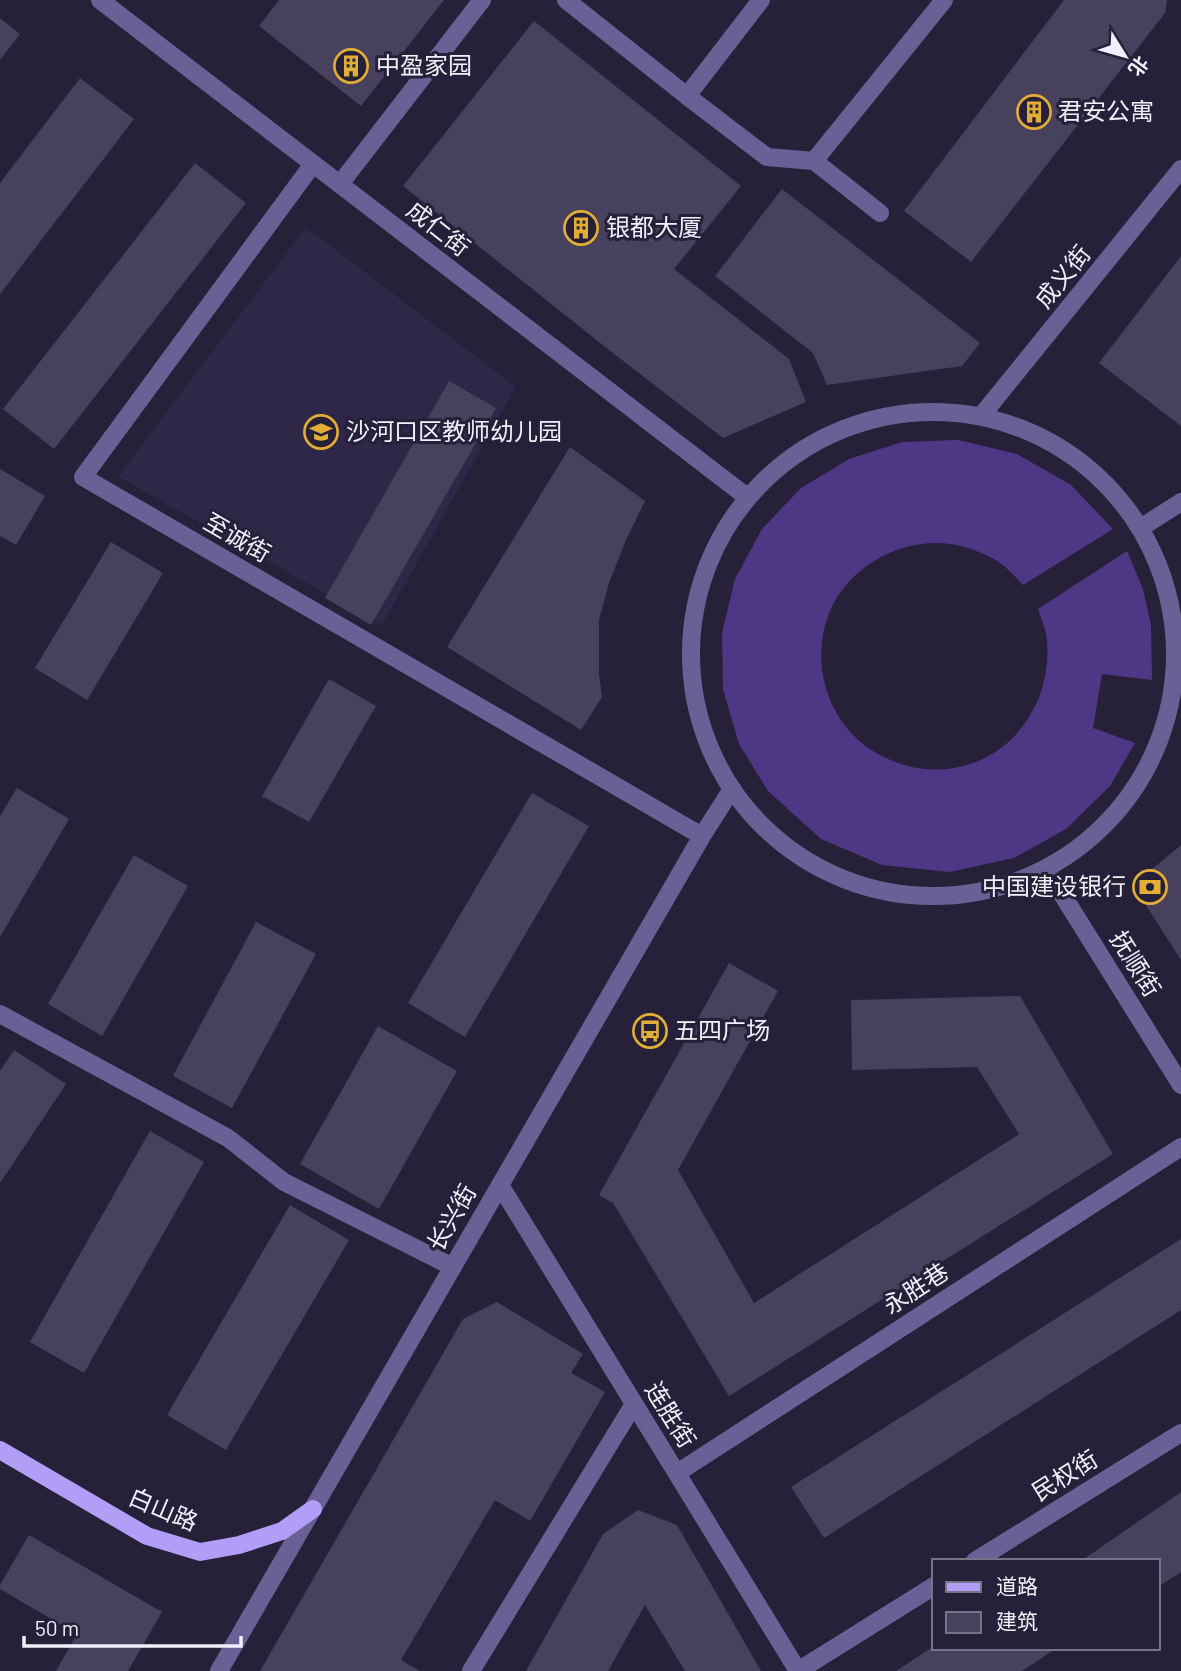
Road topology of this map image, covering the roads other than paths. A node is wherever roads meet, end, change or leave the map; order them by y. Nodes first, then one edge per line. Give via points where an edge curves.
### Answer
1 (100, 0) edge
2 (481, 0) edge
3 (566, 0) edge
4 (761, 0) edge
5 (944, 0) edge
6 (687, 96) junction
7 (814, 161) junction
8 (313, 164) junction
9 (1181, 169) edge
10 (340, 184) junction
11 (880, 213) dead end
12 (982, 415) junction
13 (747, 497) junction
14 (1181, 502) edge
15 (1142, 527) junction
16 (730, 792) junction
17 (702, 836) junction
18 (1047, 870) junction
19 (0, 1014) edge
20 (1181, 1084) edge
21 (1181, 1147) edge
22 (500, 1185) junction
23 (453, 1267) junction
24 (634, 1404) junction
25 (1181, 1433) edge
26 (0, 1451) edge
27 (677, 1474) junction
28 (313, 1509) junction
29 (978, 1559) edge
30 (932, 1587) edge
31 (219, 1671) edge
32 (471, 1671) edge
33 (798, 1671) edge

1 - 8 street, 成仁街
2 - 10 street
3 - 6 street
4 - 6 street
5 - 7 street
6 - 7 street via 767,158
7 - 11 street
8 - 10 street, 成仁街
8 - 17 street, 至诚街 via 83,477
9 - 12 street, 成义街
10 - 13 street, 成仁街
12 - 13 street via 918,411 853,424 795,453
12 - 15 street via 1045,437 1100,475
13 - 16 street via 706,565 690,642 698,720
14 - 15 street
15 - 18 street via 1171,600 1176,680 1154,756 1110,822
16 - 17 street, 长兴街
16 - 18 street via 779,844 851,883 908,897 980,894
17 - 22 street, 长兴街
18 - 20 street, 抚顺街
19 - 23 street via 228,1138 284,1182
21 - 27 street, 永胜巷
22 - 23 street, 长兴街
22 - 24 street, 连胜街
23 - 28 street, 长兴街
24 - 27 street, 连胜街
24 - 32 street
25 - 29 street, 民权街
26 - 28 main road, 白山路 via 147,1536 200,1552 282,1531
27 - 33 street, 连胜街
28 - 31 street, 长兴街
30 - 33 street

